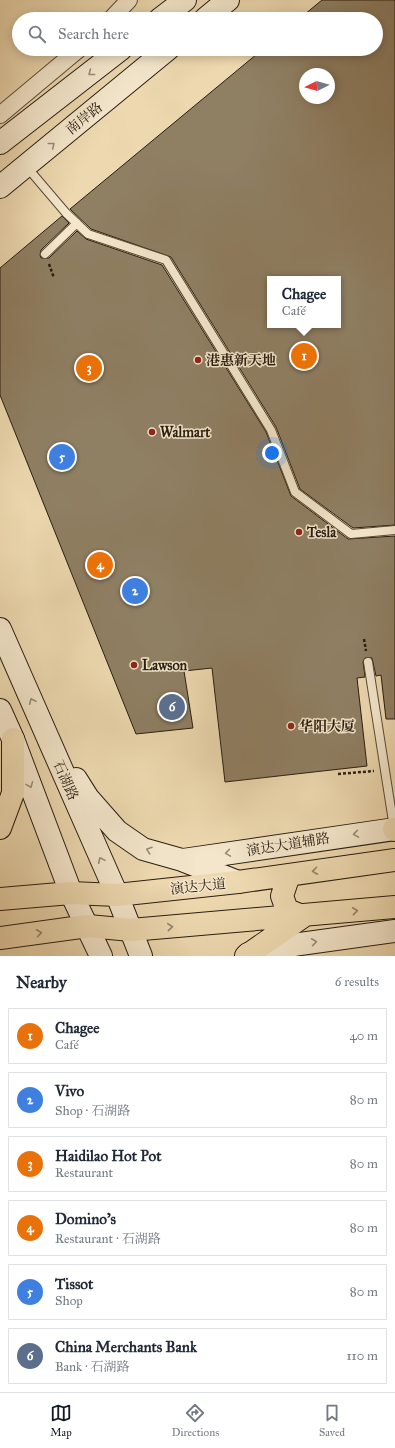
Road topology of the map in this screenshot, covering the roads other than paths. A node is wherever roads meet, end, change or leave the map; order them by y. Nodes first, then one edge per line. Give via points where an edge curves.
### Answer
1 (129, 0) edge
2 (184, 0) edge
3 (228, 0) edge
4 (118, 12) edge
5 (169, 12) edge
6 (213, 12) edge
7 (71, 56) edge
8 (112, 56) edge
9 (160, 56) edge
10 (0, 116) edge
11 (1, 139) edge
12 (26, 166) junction
13 (0, 187) edge
14 (77, 223) junction
15 (45, 254) dead end
16 (395, 530) edge
17 (0, 629) edge
18 (368, 662) dead end
19 (0, 710) edge
20 (47, 737) junction
21 (14, 740) junction
22 (0, 828) edge
23 (395, 829) edge
24 (182, 860) junction
25 (395, 860) edge
26 (289, 875) junction
27 (238, 882) junction
28 (71, 893) junction
29 (117, 895) junction
30 (0, 899) edge
31 (395, 907) edge
32 (302, 916) junction
33 (88, 926) junction
34 (131, 930) junction
35 (395, 931) edge
36 (0, 938) edge
37 (247, 955) edge
38 (102, 956) edge
39 (141, 956) edge

1 - 4 street
2 - 5 main road
3 - 6 main road
7 - 10 street
8 -> 11 main road
12 -> 9 main road, 南岸路
12 - 13 main road, 南岸路
12 - 14 lane
14 - 15 lane
14 - 16 lane via 88,234 166,260 271,430 295,492 351,534
20 -> 17 main road, 石湖路
18 - 23 lane
19 - 21 main road
24 -> 20 main road via 143,848 117,831 88,798
29 -> 20 main road, 石湖路
21 - 22 main road via 13,793
21 -> 28 main road
23 -> 24 main road, 演达大道辅路
24 - 27 main road
25 -> 26 main road, 演达大道
26 - 27 main road, 演达大道
26 - 32 main road via 282,896 288,910
27 - 29 main road, 演达大道
28 - 29 main road, 演达大道
28 - 30 main road, 演达大道
28 - 33 main road
29 - 34 main road, 石湖路
32 -> 31 main road
34 -> 32 main road
32 - 37 main road
33 - 34 main road
36 -> 33 main road
33 - 38 main road
34 - 39 main road, 石湖路
37 -> 35 main road via 300,944

